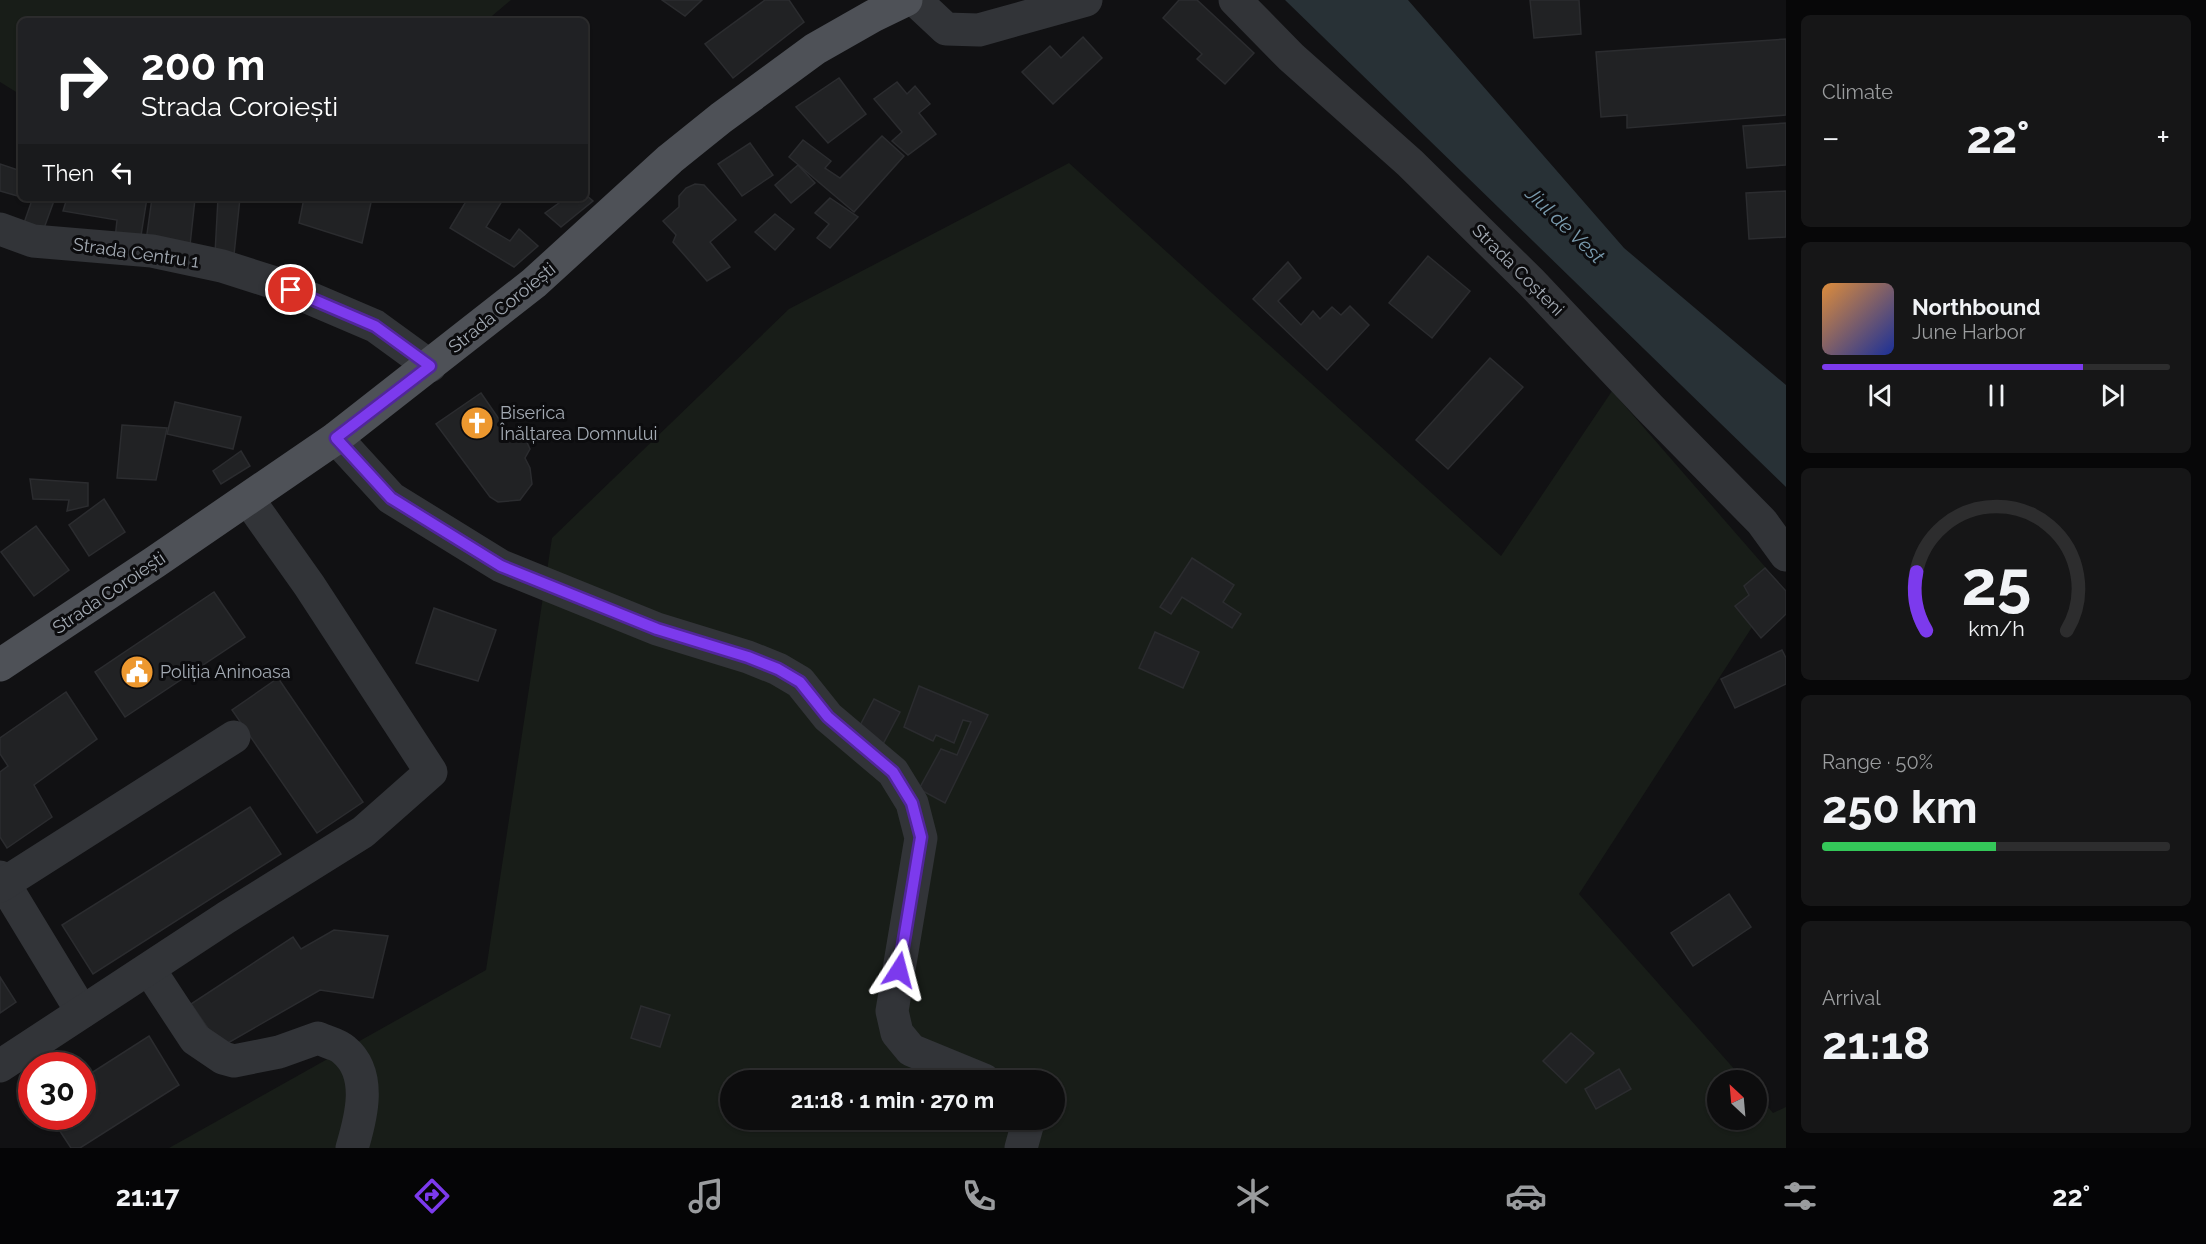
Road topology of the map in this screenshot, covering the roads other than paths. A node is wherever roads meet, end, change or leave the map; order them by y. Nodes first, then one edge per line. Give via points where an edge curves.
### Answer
1 (906, 0) edge
2 (915, 0) edge
3 (1086, 0) edge
4 (1235, 0) edge
5 (0, 229) edge
6 (430, 366) junction
7 (336, 438) junction
8 (248, 499) junction
9 (1786, 555) edge
10 (0, 665) edge
11 (234, 737) dead end
12 (2, 882) edge
13 (149, 969) junction
14 (82, 1012) junction
15 (0, 1066) edge
16 (960, 1070) edge
17 (1026, 1130) edge
18 (352, 1148) edge
19 (1021, 1148) edge

1 - 6 main road, Strada Coroiești via 815,50 721,118 670,159 534,284
2 - 3 street via 946,30 979,30
4 - 9 street, Strada Coșteni via 1532,283 1762,522
5 - 6 street, Strada Centru 1 via 33,241 152,251 242,272 375,326
6 - 7 main road, Strada Coroiești
7 - 8 main road, Strada Coroiești
7 - 16 street via 391,498 501,566 657,629 748,657 800,682 828,717 893,772 912,803 921,837 892,1011 897,1033 911,1050
8 - 10 main road, Strada Coroiești
8 - 13 street via 431,772 363,832
11 - 12 street
12 - 14 street
13 - 14 street
13 - 18 street via 195,1039 224,1058 234,1061 279,1052 318,1038 344,1049 357,1066 364,1093
14 - 15 street
17 - 19 street

